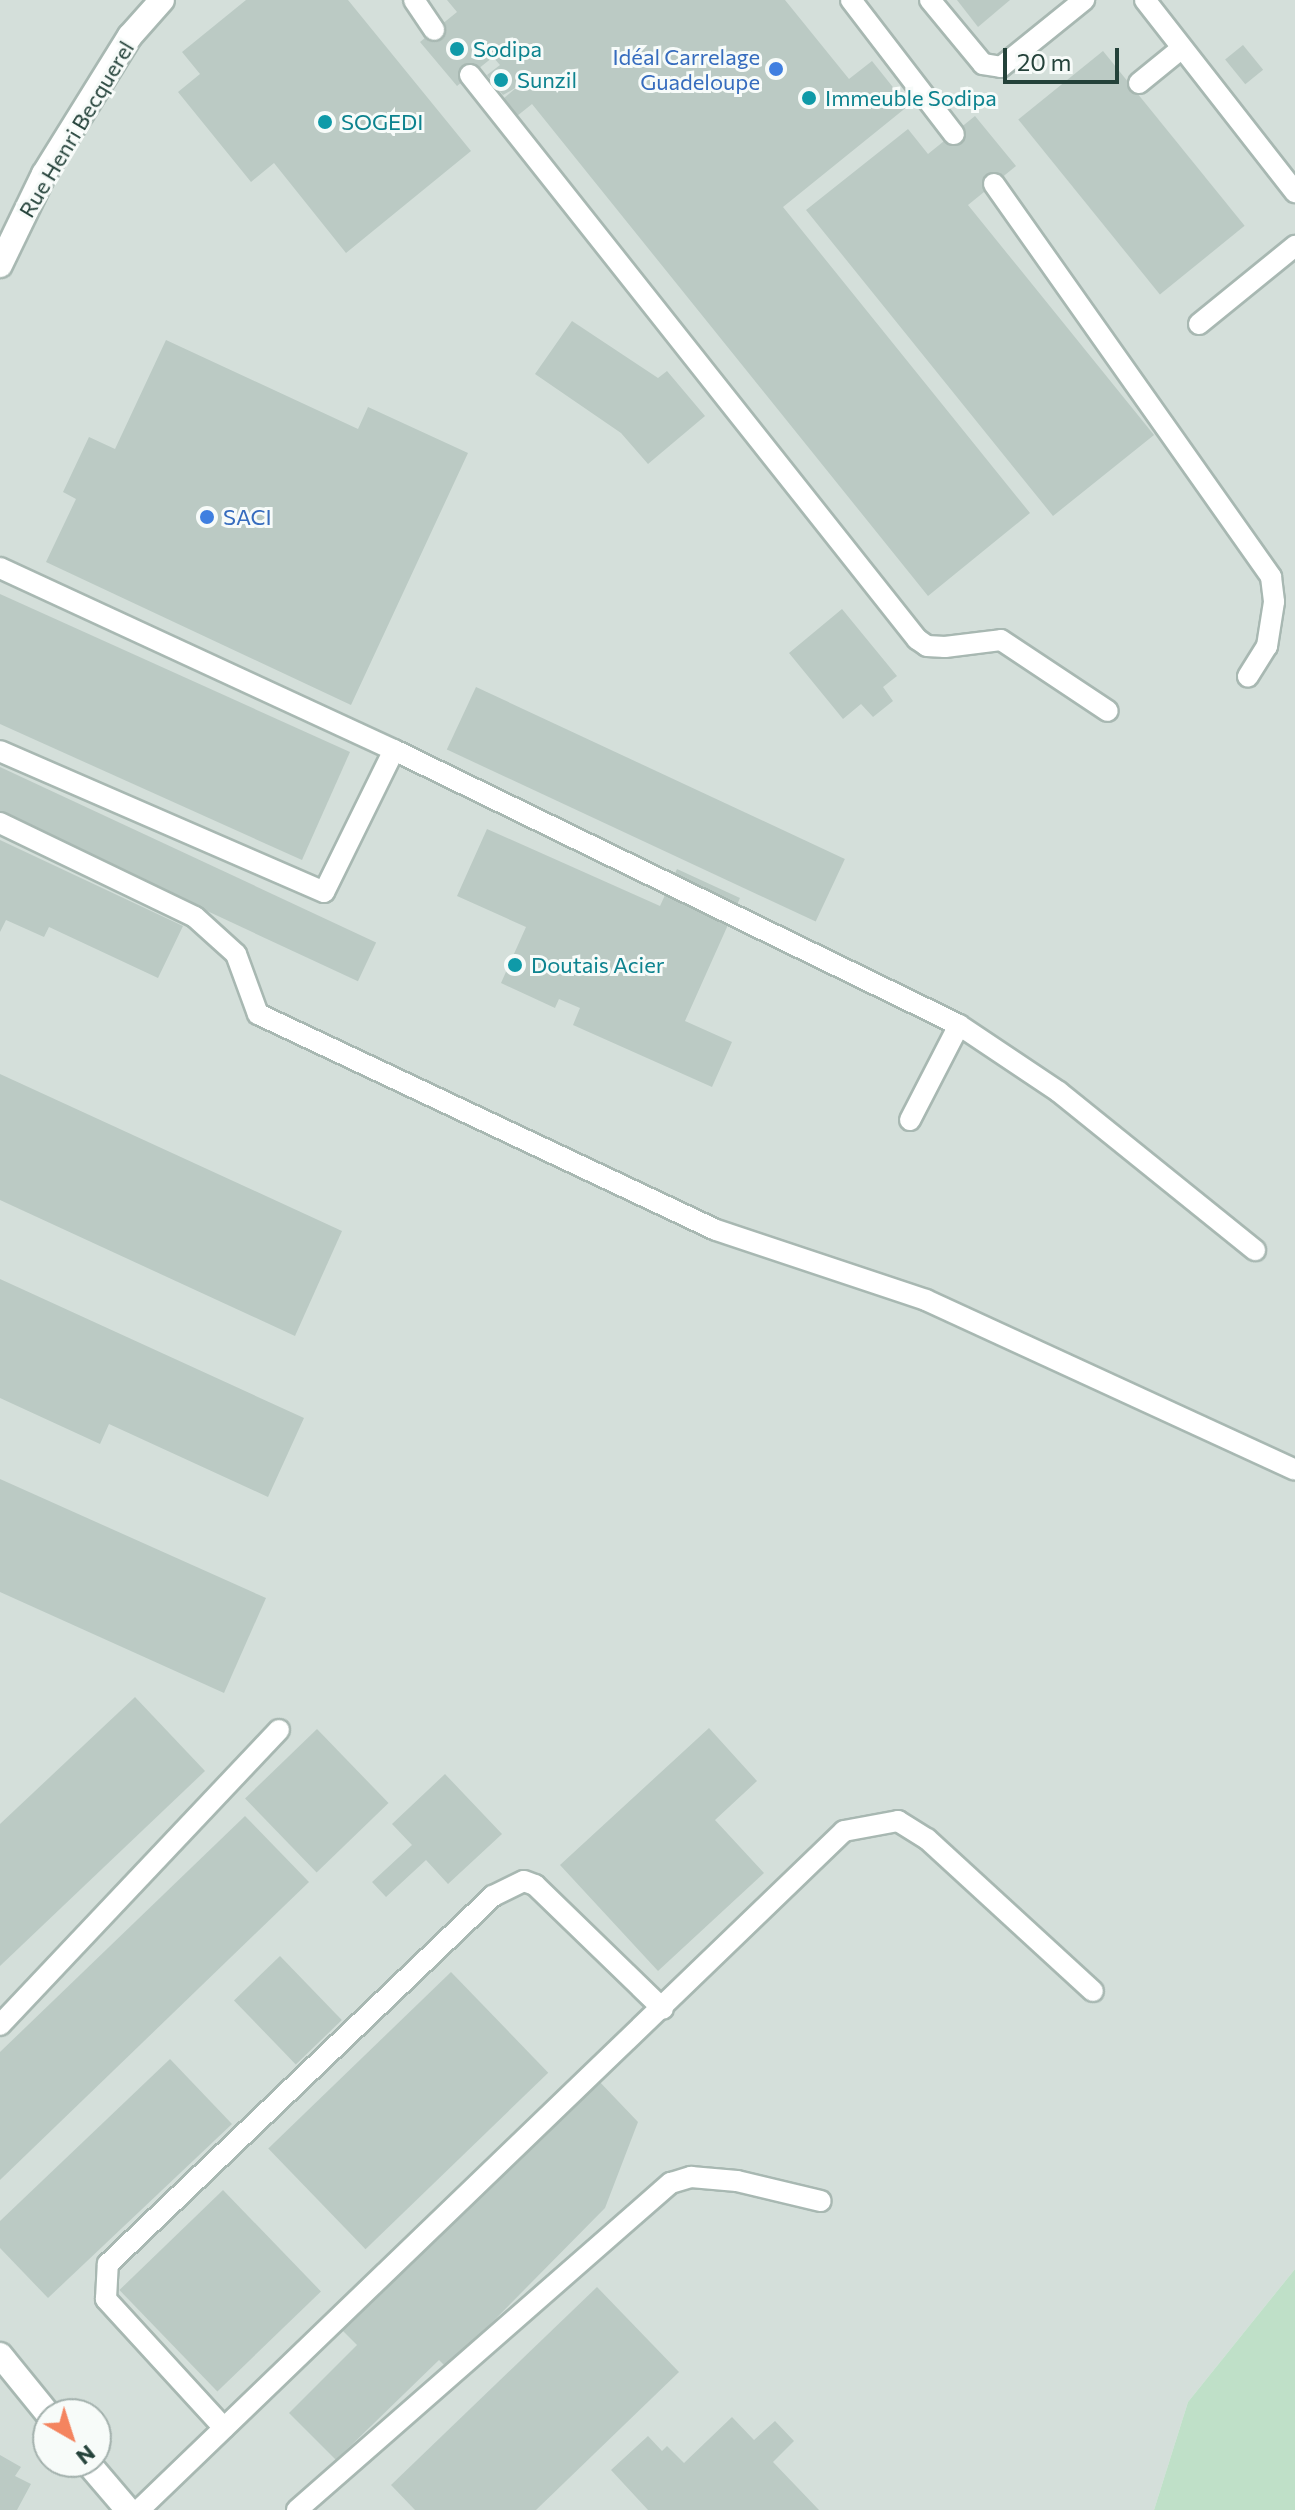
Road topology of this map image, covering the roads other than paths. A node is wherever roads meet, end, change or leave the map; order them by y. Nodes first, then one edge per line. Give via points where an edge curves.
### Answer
1 (162, 0) edge
2 (414, 0) edge
3 (851, 0) edge
4 (930, 0) edge
5 (1084, 0) edge
6 (1145, 0) edge
7 (434, 30) dead end
8 (1182, 48) junction
9 (470, 75) dead end
10 (1139, 83) dead end
11 (954, 134) dead end
12 (994, 184) dead end
13 (1295, 192) edge
14 (1295, 246) edge
15 (0, 265) edge
16 (1199, 324) dead end
17 (0, 568) edge
18 (1248, 676) dead end
19 (1108, 711) dead end
20 (394, 750) junction
21 (0, 751) edge
22 (0, 823) edge
23 (959, 1025) junction
24 (910, 1120) dead end
25 (1255, 1250) dead end
26 (1295, 1470) edge
27 (279, 1730) dead end
28 (1093, 1991) dead end
29 (663, 2009) junction
30 (0, 2025) edge
31 (821, 2201) dead end
32 (0, 2355) edge
33 (35, 2398) edge
34 (224, 2428) junction
35 (101, 2478) edge
36 (128, 2510) edge
37 (139, 2510) edge
38 (297, 2510) edge

1 - 15 street, Rue Henri Becquerel via 130,36 44,174
2 - 7 lane
3 - 11 lane
4 - 5 lane via 983,64 1001,67
6 - 8 lane
8 - 10 lane
8 - 13 lane
9 - 19 lane via 917,639 945,647 1001,640
12 - 18 lane via 1271,577 1274,602 1267,646
14 - 16 lane
17 - 20 lane
20 - 21 lane via 324,892
20 - 23 lane
22 - 26 lane via 195,917 236,954 258,1014 676,1212 926,1300
23 - 24 lane
23 - 25 lane via 1059,1092
27 - 30 lane
28 - 29 lane via 927,1839 898,1821 844,1831
29 - 34 lane via 616,2046
29 - 34 lane via 535,1885 524,1881 493,1896 108,2264 106,2299
31 - 38 lane via 737,2181 691,2177 671,2183
32 - 33 street
34 - 37 lane
35 - 36 street

